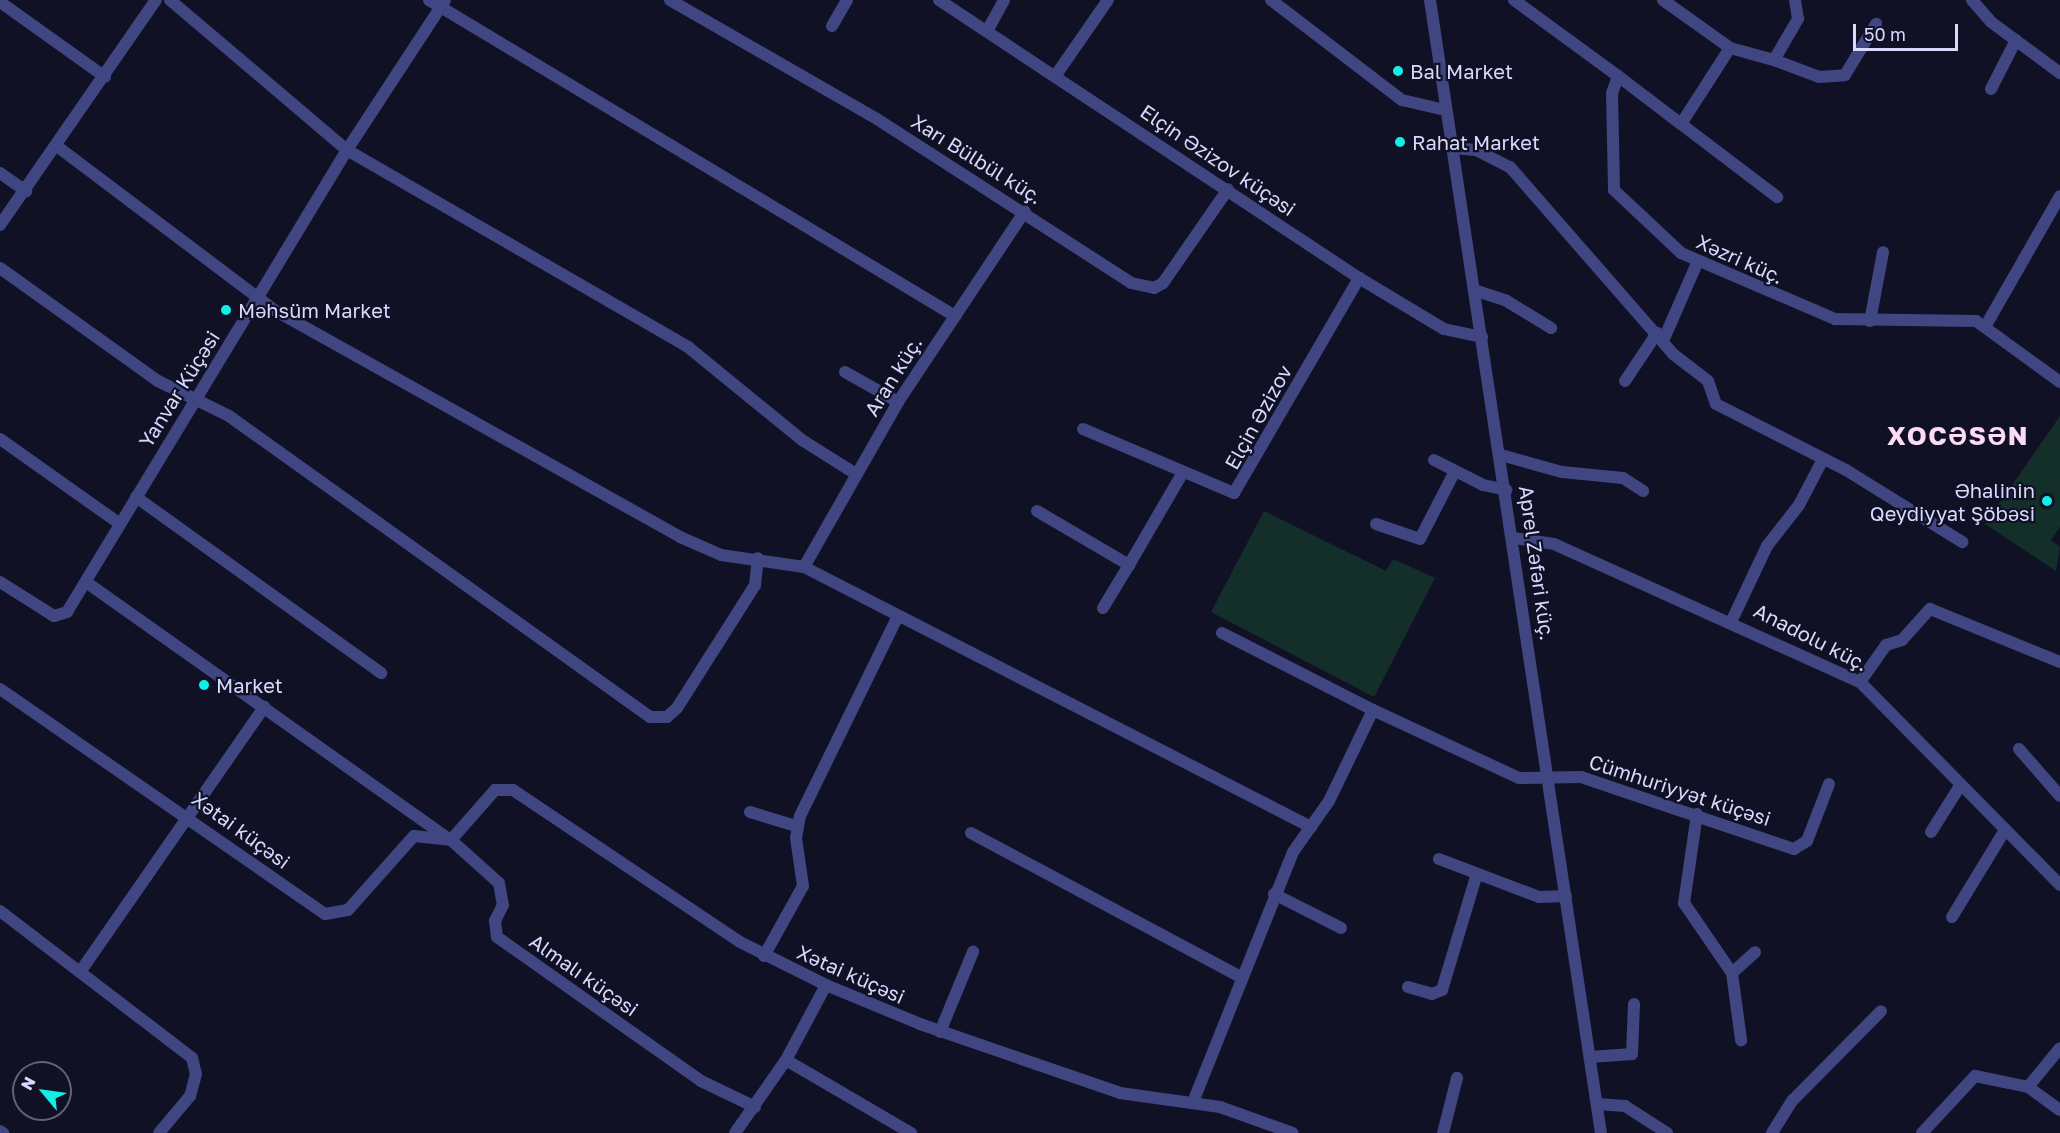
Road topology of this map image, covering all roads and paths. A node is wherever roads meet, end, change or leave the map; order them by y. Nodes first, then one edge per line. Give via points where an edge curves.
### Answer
1 (156, 0) edge
2 (170, 0) edge
3 (429, 0) edge
4 (670, 0) edge
5 (847, 0) edge
6 (939, 0) edge
7 (1004, 0) edge
8 (1108, 0) edge
9 (1271, 0) edge
10 (1430, 0) edge
11 (1514, 0) edge
12 (1663, 0) edge
13 (1795, 0) edge
14 (1972, 0) edge
15 (0, 2) edge
16 (443, 4) edge
17 (1876, 24) dead end
18 (832, 26) dead end
19 (987, 31) junction
20 (2016, 40) junction
21 (1730, 48) junction
22 (1774, 60) junction
23 (2060, 73) edge
24 (1056, 75) junction
25 (1618, 76) junction
26 (105, 77) junction
27 (1991, 89) dead end
28 (1445, 110) junction
29 (1681, 124) junction
30 (58, 147) junction
31 (1453, 148) junction
32 (347, 150) junction
33 (0, 173) edge
34 (1228, 189) junction
35 (26, 191) junction
36 (2060, 196) edge
37 (1777, 197) dead end
38 (1025, 211) junction
39 (0, 225) edge
40 (1883, 252) dead end
41 (1697, 263) junction
42 (0, 268) edge
43 (1359, 278) junction
44 (1477, 291) junction
45 (258, 299) junction
46 (954, 316) junction
47 (1870, 321) junction
48 (1985, 327) junction
49 (1551, 328) dead end
50 (1482, 337) junction
51 (1660, 337) junction
52 (845, 372) dead end
53 (1625, 381) dead end
54 (2060, 382) edge
55 (196, 399) junction
56 (898, 402) junction
57 (1083, 429) dead end
58 (0, 439) edge
59 (1501, 455) junction
60 (1823, 459) junction
61 (1434, 460) dead end
62 (1455, 471) junction
63 (856, 474) junction
64 (1182, 474) junction
65 (1506, 490) junction
66 (1643, 491) dead end
67 (136, 497) junction
68 (1036, 511) dead end
69 (120, 524) junction
70 (1376, 524) dead end
71 (1514, 538) junction
72 (1962, 542) dead end
73 (758, 558) junction
74 (1129, 565) junction
75 (804, 567) junction
76 (0, 582) edge
77 (86, 582) junction
78 (1103, 608) dead end
79 (897, 618) junction
80 (1732, 620) junction
81 (1222, 633) dead end
82 (2060, 662) edge
83 (381, 673) dead end
84 (1860, 682) junction
85 (0, 689) edge
86 (264, 707) junction
87 (1373, 710) junction
88 (2019, 749) dead end
89 (1548, 778) junction
90 (1829, 784) dead end
91 (1959, 786) junction
92 (2060, 796) edge
93 (750, 812) dead end
94 (1697, 814) junction
95 (188, 816) junction
96 (796, 826) junction
97 (1311, 828) junction
98 (1931, 832) dead end
99 (971, 833) dead end
100 (2003, 833) junction
101 (451, 840) junction
102 (1439, 859) dead end
103 (1476, 877) junction
104 (2060, 885) edge
105 (1274, 894) junction
106 (1566, 896) junction
107 (0, 911) edge
108 (1952, 917) dead end
109 (1341, 928) dead end
110 (973, 952) dead end
111 (1755, 952) dead end
112 (764, 956) junction
113 (80, 972) junction
114 (1732, 974) junction
115 (1241, 977) junction
116 (826, 985) junction
117 (1408, 987) dead end
118 (1634, 1004) dead end
119 (1881, 1011) dead end
120 (940, 1032) junction
121 (1741, 1040) dead end
122 (2060, 1048) edge
123 (1590, 1058) junction
124 (786, 1060) junction
125 (1457, 1078) dead end
126 (2028, 1087) junction
127 (1193, 1102) junction
128 (1597, 1104) junction
129 (755, 1107) junction
130 (2060, 1110) edge
131 (1270, 1129) edge
132 (159, 1133) edge
133 (735, 1133) edge
134 (910, 1133) edge
135 (1293, 1133) edge
136 (1443, 1133) edge
137 (1601, 1133) edge
138 (1667, 1133) edge
139 (1772, 1133) edge
140 (1923, 1133) edge

1 - 26 street
2 - 32 street
3 - 16 street
4 - 38 street, Xarı Bülbül küç.
5 - 18 street
6 - 19 street, Elçin Əzizov küçəsi
7 - 19 street
8 - 24 street
9 - 28 street via 1402,100
10 - 28 street, Aprel Zəfəri küç.
11 - 25 street
12 - 21 street
13 - 22 street via 1798,20
14 - 20 street
15 - 26 street
16 - 32 street, Yanvar Küçəsi
16 - 46 street
17 - 22 street via 1845,75 1819,78
19 - 24 street, Elçin Əzizov küçəsi
20 - 23 street
20 - 27 street
21 - 22 street
21 - 29 street
24 - 34 street, Elçin Əzizov küçəsi
25 - 29 street
25 - 41 street, Xəzri küç. via 1612,93 1614,190
26 - 30 street
28 - 31 street, Aprel Zəfəri küç.
29 - 37 street
30 - 35 street
30 - 45 street
31 - 44 street, Aprel Zəfəri küç.
31 - 51 street via 1476,150 1510,167 1546,214
32 - 45 street, Yanvar Küçəsi
32 - 63 street via 688,347 802,440
33 - 35 street
34 - 38 street, Xarı Bülbül küç. via 1154,288 1131,283
34 - 43 street, Elçin Əzizov küçəsi
35 - 39 street
36 - 48 street
38 - 46 street, Aran küç.
40 - 47 street
41 - 47 street, Xəzri küç. via 1814,312
41 - 51 street
42 - 55 street via 158,381
43 - 50 street, Elçin Əzizov küçəsi via 1444,329
43 - 64 street, Elçin Əzizov via 1241,488 1224,491
44 - 49 street via 1504,300
44 - 50 street, Aprel Zəfəri küç.
45 - 55 street, Yanvar Küçəsi
45 - 73 street via 680,537 721,555
46 - 56 street, Aran küç.
47 - 48 street, Xəzri küç. via 1962,320
48 - 54 street, Xəzri küç.
50 - 59 street, Aprel Zəfəri küç.
51 - 53 street
51 - 60 street via 1708,381 1716,404
52 - 56 street
55 - 67 street, Yanvar Küçəsi
55 - 73 street via 229,416 659,720 676,708 755,585
56 - 63 street, Aran küç.
57 - 64 street, Elçin Əzizov
58 - 69 street
59 - 65 street, Aprel Zəfəri küç.
59 - 66 street via 1562,472 1623,478
60 - 72 street
60 - 80 street via 1799,505 1767,546
61 - 62 street
62 - 65 street
62 - 70 street via 1420,539
63 - 75 street, Aran küç.
64 - 74 street
65 - 71 street, Aprel Zəfəri küç.
67 - 69 street, Yanvar Küçəsi
67 - 83 street
68 - 74 street
69 - 77 street, Yanvar Küçəsi
71 - 80 street, Anadolu küç. via 1554,544
71 - 89 street, Aprel Zəfəri küç.
73 - 75 street
74 - 78 street
75 - 79 street
76 - 77 street, Yanvar Küçəsi via 60,617
77 - 86 street
79 - 96 street
79 - 97 street
80 - 84 street, Anadolu küç.
81 - 87 street, Cümhuriyyət küçəsi
82 - 84 street via 1930,609 1902,640 1886,645
84 - 91 street, Anadolu küç.
85 - 95 street, Xətai küçəsi
86 - 95 street
86 - 101 street
87 - 89 street, Cümhuriyyət küçəsi via 1519,778
87 - 97 street
88 - 92 street
89 - 94 street, Cümhuriyyət küçəsi via 1581,777
89 - 106 street, Aprel Zəfəri küç.
90 - 94 street, Cümhuriyyət küçəsi via 1807,841 1794,849
91 - 98 street
91 - 100 street, Anadolu küç.
93 - 96 street
94 - 114 street via 1684,903
95 - 101 street, Xətai küçəsi via 325,914 348,910 414,836
95 - 113 street
96 - 112 street via 803,886
97 - 105 street
99 - 115 street
100 - 104 street, Anadolu küç.
100 - 108 street
101 - 112 street, Xətai küçəsi via 495,790 513,790
101 - 129 street, Almalı küçəsi via 499,883 502,905 495,921 497,937 701,1080
102 - 103 street
103 - 106 street via 1539,897
103 - 117 street via 1442,990 1432,994
105 - 109 street
105 - 115 street
106 - 123 street, Aprel Zəfəri küç.
107 - 113 street
110 - 120 street
111 - 114 street
112 - 116 street, Xətai küçəsi
113 - 132 street via 196,1065 190,1096
114 - 121 street
115 - 127 street
116 - 120 street, Xətai küçəsi
116 - 124 street
118 - 123 street via 1632,1053
119 - 139 street via 1793,1100
120 - 127 street, Xətai küçəsi via 1119,1093
122 - 126 street
123 - 128 street, Aprel Zəfəri küç.
124 - 129 street
124 - 134 street
125 - 136 street
126 - 130 street
126 - 140 street via 1975,1076
127 - 131 street, Xətai küçəsi
128 - 137 street, Aprel Zəfəri küç.
128 - 138 street via 1624,1106
129 - 133 street
131 - 135 street, Xətai küçəsi

